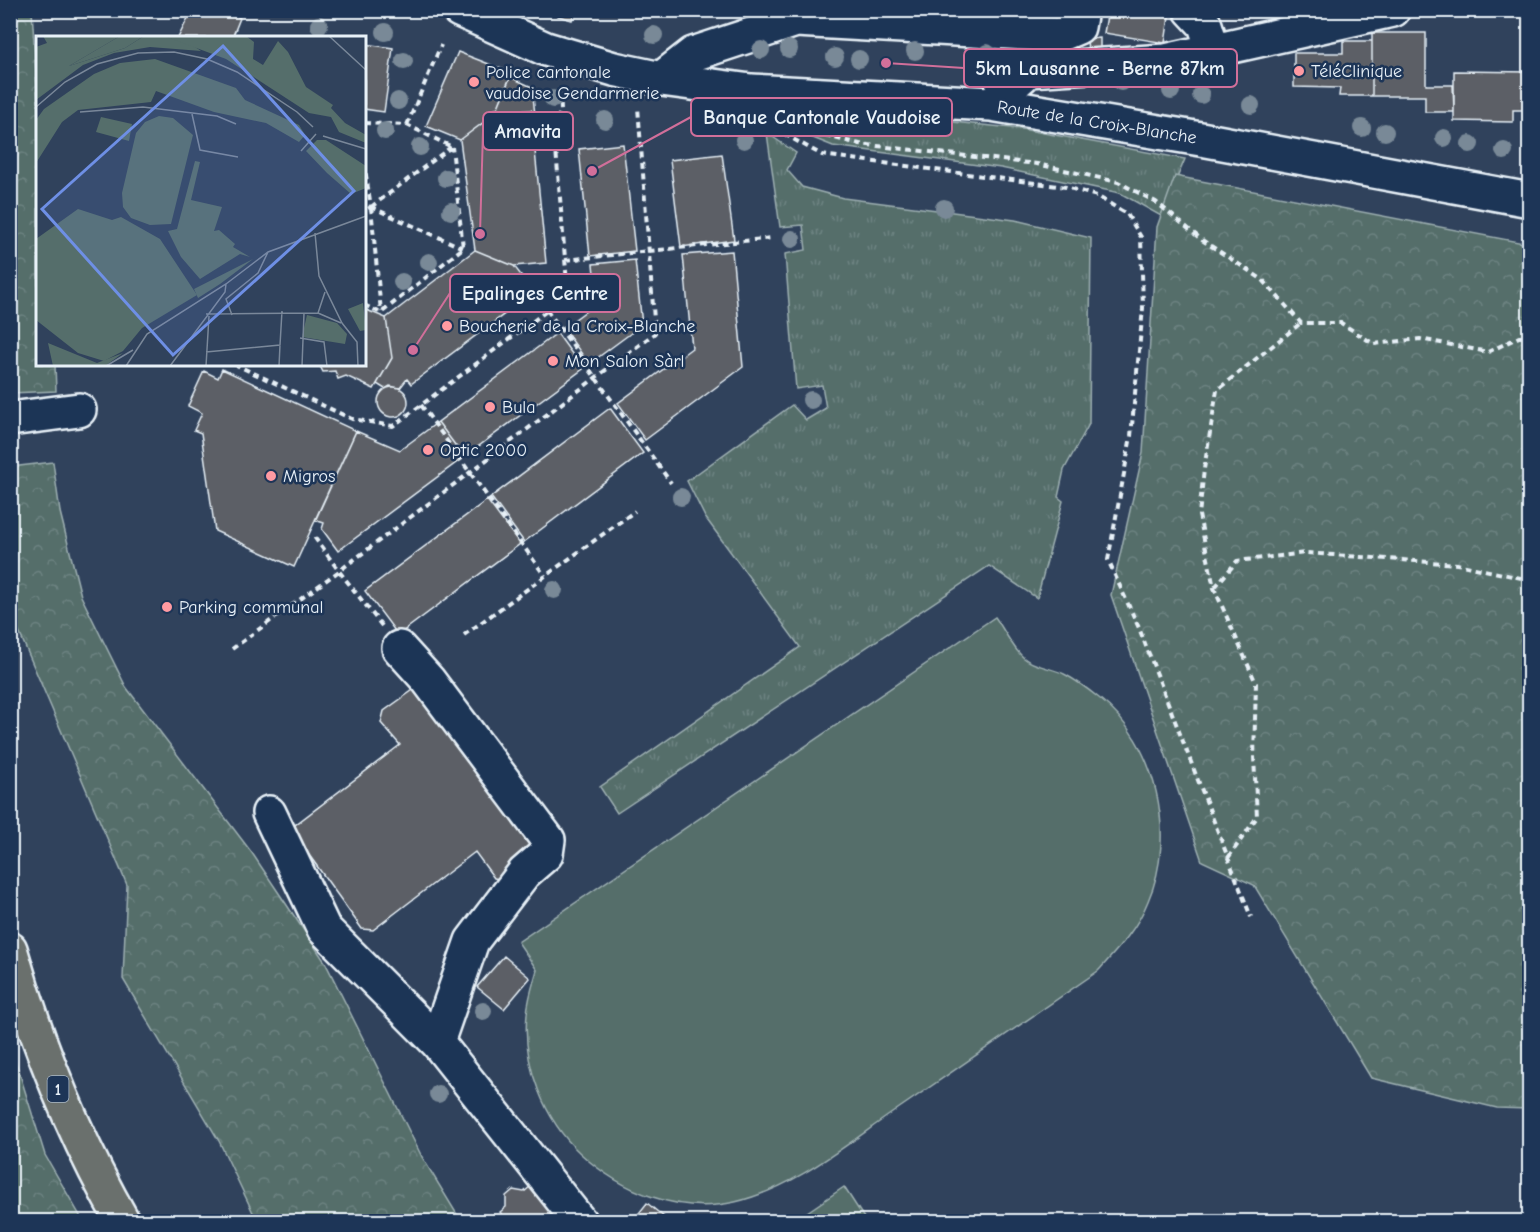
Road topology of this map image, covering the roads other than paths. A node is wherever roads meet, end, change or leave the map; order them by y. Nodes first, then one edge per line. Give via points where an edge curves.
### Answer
1 (459, 10) edge
2 (1081, 10) edge
3 (1393, 10) edge
4 (1208, 24) edge
5 (661, 79) junction
6 (991, 104) junction
7 (1530, 200) edge
8 (79, 410) dead end
9 (10, 419) edge
10 (399, 648) road end
11 (269, 813) dead end
12 (10, 949) edge
13 (436, 1042) junction
14 (123, 1221) edge
15 (580, 1221) edge

1 - 5 street, Route de la Croix-Blanche via 546,49
2 - 5 street via 1078,27 1059,35 796,20 693,54
3 - 4 street
4 - 6 street via 1165,62 1029,70
5 - 6 street, Route de la Croix-Blanche via 751,91
6 - 7 street, Route de la Croix-Blanche
8 - 9 street
10 - 13 street via 428,680 548,840 546,854 524,873 472,941
11 - 13 street via 324,928
12 - 14 main road, 1 via 58,1088
13 - 15 street

